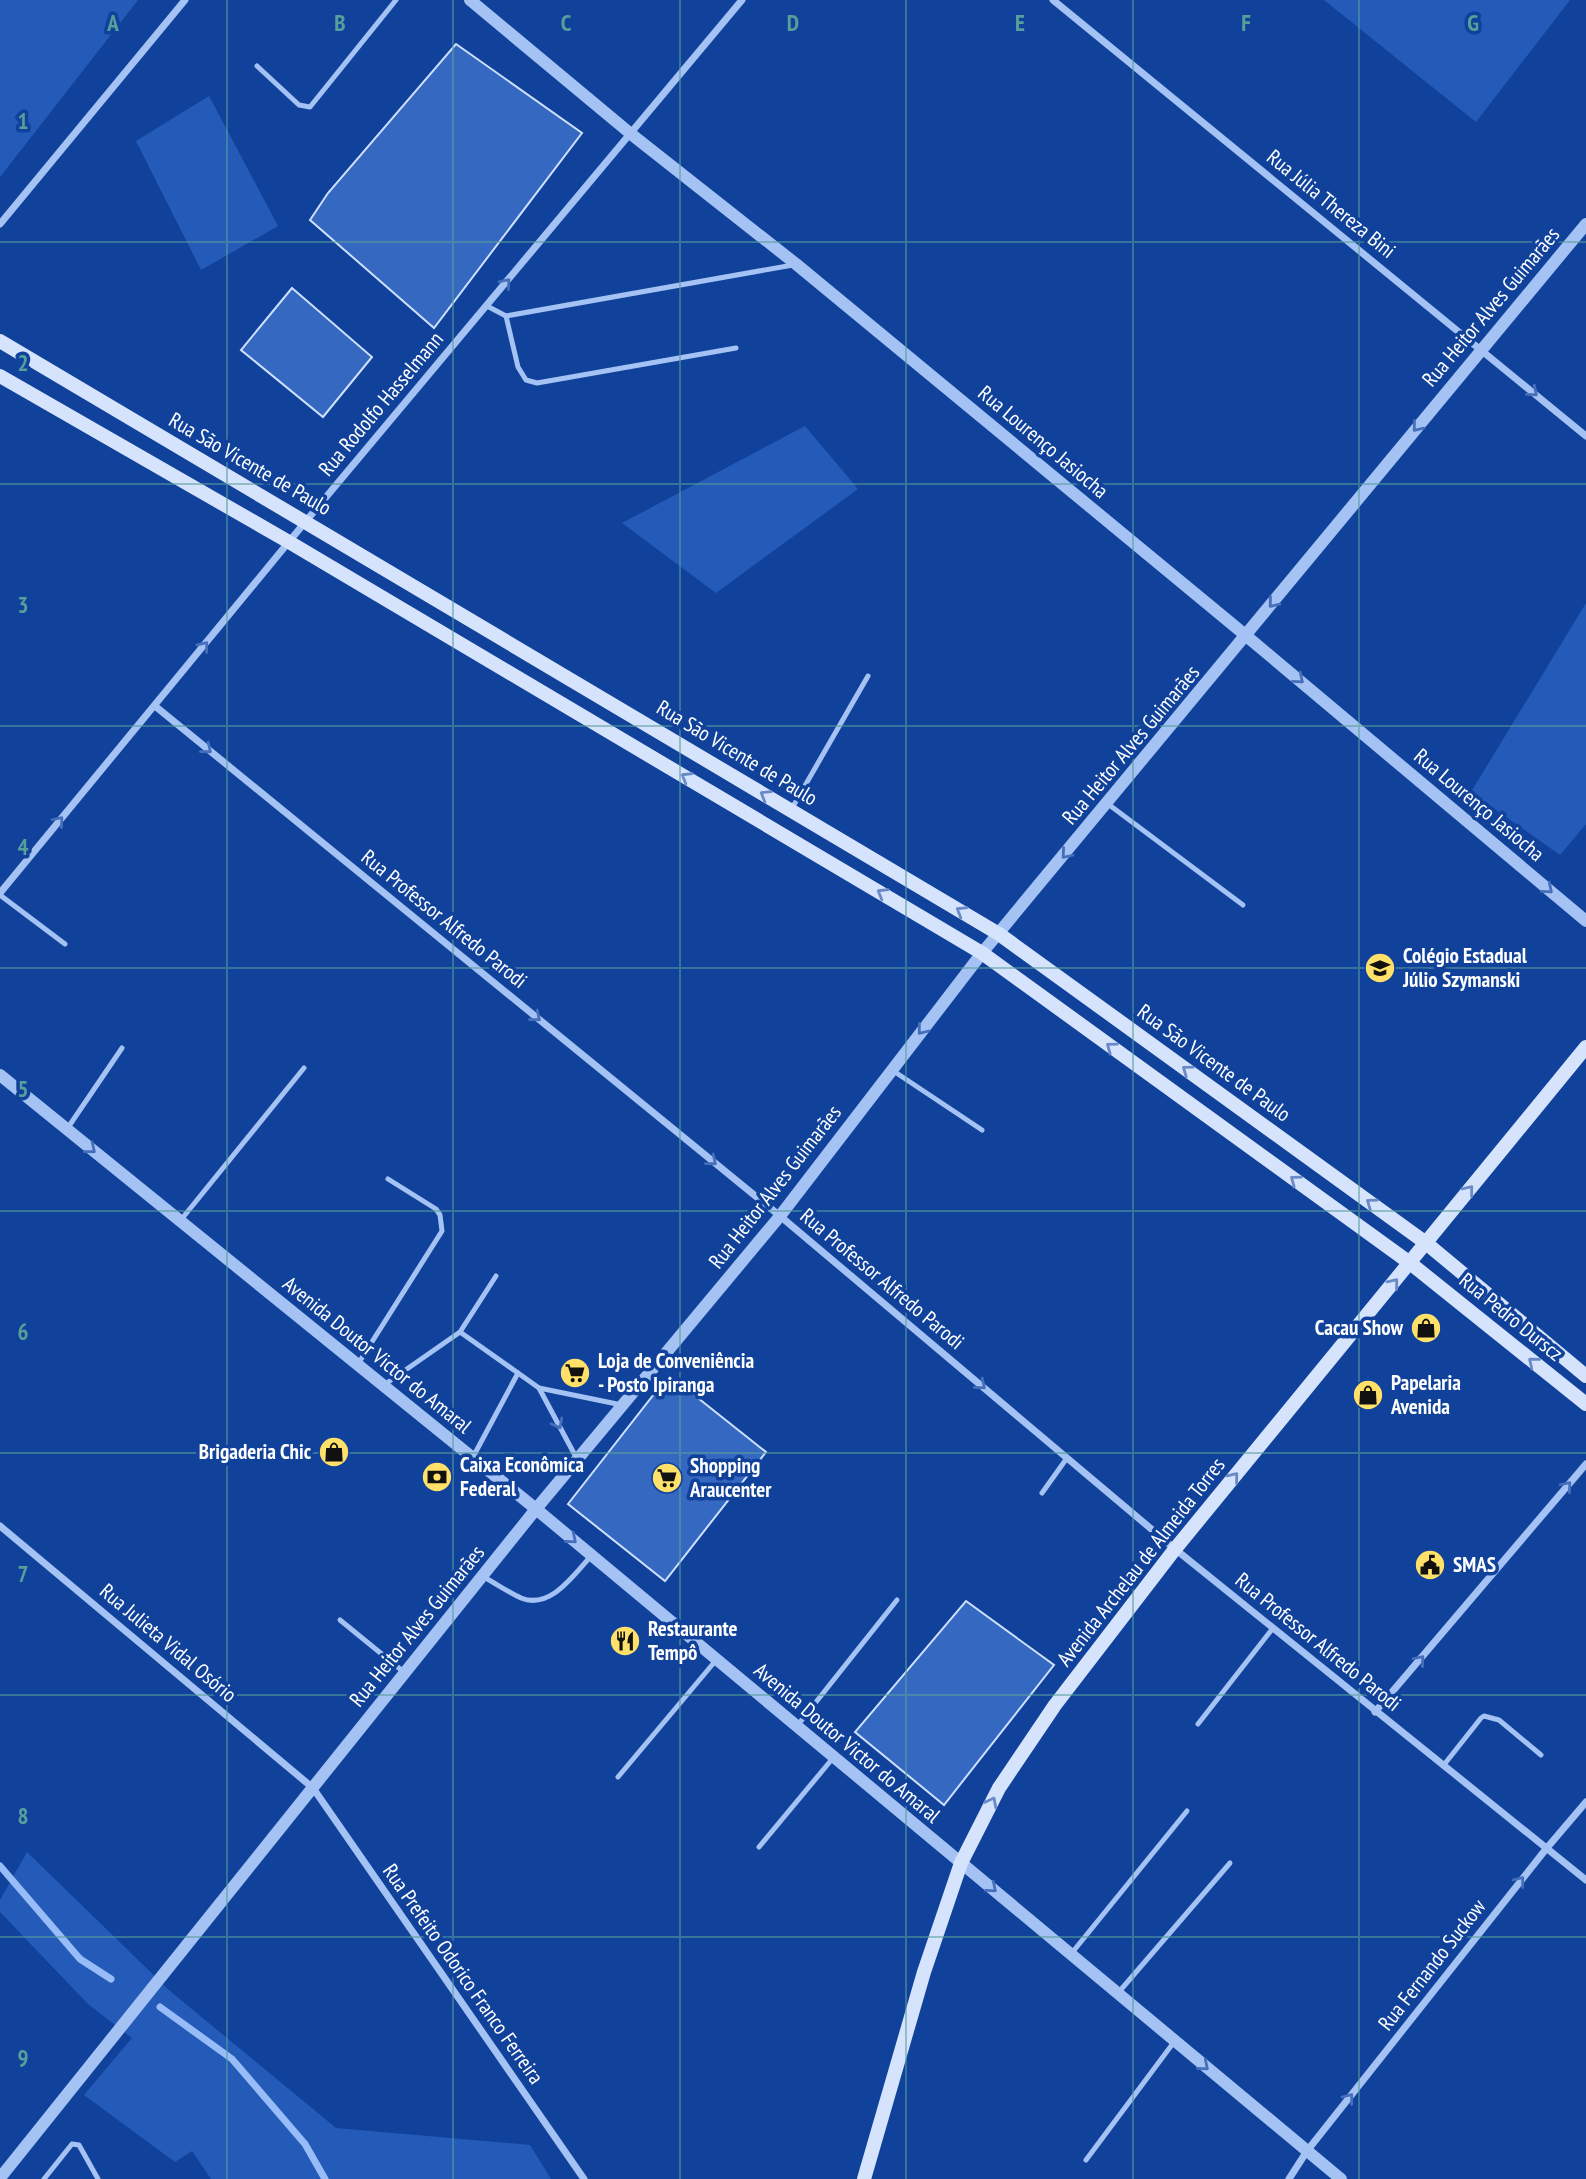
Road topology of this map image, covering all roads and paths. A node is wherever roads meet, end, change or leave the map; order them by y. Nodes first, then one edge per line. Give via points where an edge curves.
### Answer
1 (185, 0) edge
2 (396, 0) edge
3 (470, 0) edge
4 (742, 0) edge
5 (1053, 0) edge
6 (257, 66) dead end
7 (631, 135) junction
8 (0, 224) edge
9 (1586, 224) edge
10 (796, 264) junction
11 (486, 306) junction
12 (506, 316) junction
13 (0, 341) edge
14 (736, 348) dead end
15 (1480, 349) junction
16 (0, 376) edge
17 (1586, 436) edge
18 (306, 521) junction
19 (289, 542) junction
20 (1247, 636) junction
21 (868, 676) dead end
22 (155, 706) junction
23 (1108, 803) junction
24 (791, 810) junction
25 (0, 894) edge
26 (1243, 905) dead end
27 (1586, 920) edge
28 (999, 934) junction
29 (65, 944) dead end
30 (982, 953) junction
31 (1586, 1047) edge
32 (122, 1048) dead end
33 (304, 1068) dead end
34 (892, 1070) junction
35 (0, 1075) edge
36 (67, 1129) junction
37 (982, 1130) dead end
38 (388, 1179) dead end
39 (780, 1216) junction
40 (180, 1221) junction
41 (1426, 1243) junction
42 (1410, 1264) junction
43 (496, 1276) dead end
44 (460, 1332) junction
45 (358, 1364) junction
46 (518, 1373) junction
47 (1586, 1376) edge
48 (383, 1385) junction
49 (540, 1388) junction
50 (1586, 1404) edge
51 (622, 1405) junction
52 (472, 1457) junction
53 (1067, 1458) junction
54 (577, 1459) junction
55 (1586, 1464) edge
56 (1042, 1493) dead end
57 (536, 1508) junction
58 (0, 1526) edge
59 (1175, 1549) junction
60 (592, 1555) junction
61 (482, 1576) junction
62 (897, 1601) dead end
63 (340, 1620) dead end
64 (1273, 1628) junction
65 (717, 1659) junction
66 (405, 1673) junction
67 (1376, 1712) junction
68 (1198, 1724) dead end
69 (797, 1726) junction
70 (1541, 1755) dead end
71 (834, 1756) junction
72 (1443, 1766) junction
73 (618, 1777) dead end
74 (313, 1788) junction
75 (1586, 1802) edge
76 (1188, 1811) dead end
77 (759, 1847) dead end
78 (1546, 1849) junction
79 (961, 1863) junction
80 (1230, 1863) dead end
81 (1586, 1880) edge
82 (1071, 1954) junction
83 (1118, 1993) junction
84 (1175, 2041) junction
85 (1307, 2151) junction
86 (1086, 2160) dead end
87 (0, 2178) edge
88 (44, 2179) edge
89 (98, 2179) edge
90 (584, 2179) edge
91 (864, 2179) edge
92 (1289, 2179) edge
93 (1341, 2179) edge

1 - 8 street
2 - 6 lane via 310,107 299,105
3 - 7 street, Rua Lourenço Jasiocha
4 - 7 street, Rua Rodolfo Hasselmann
5 - 15 street, Rua Júlia Thereza Bini
7 - 10 street, Rua Lourenço Jasiocha
11 -> 7 street, Rua Rodolfo Hasselmann
9 - 15 street, Rua Heitor Alves Guimarães
10 - 12 lane
10 - 20 street, Rua Lourenço Jasiocha
11 - 12 lane
11 - 18 street, Rua Rodolfo Hasselmann
12 - 14 lane via 518,368 526,380 537,383
13 - 18 main road, Rua São Vicente de Paulo
15 -> 17 street, Rua Júlia Thereza Bini
15 -> 20 street, Rua Heitor Alves Guimarães
16 - 19 main road
18 - 19 street, Rua Rodolfo Hasselmann
24 -> 18 main road, Rua São Vicente de Paulo
22 -> 19 street, Rua Rodolfo Hasselmann
30 -> 19 main road
20 - 23 street, Rua Heitor Alves Guimarães
20 -> 27 street, Rua Lourenço Jasiocha
21 - 24 lane
25 -> 22 street, Rua Rodolfo Hasselmann
22 -> 39 street, Rua Professor Alfredo Parodi
23 - 26 lane
23 -> 28 street, Rua Heitor Alves Guimarães
28 -> 24 main road, Rua São Vicente de Paulo
25 - 29 lane
28 - 30 street, Rua Heitor Alves Guimarães
41 -> 28 main road, Rua São Vicente de Paulo
30 -> 34 street, Rua Heitor Alves Guimarães
42 -> 30 main road
41 -> 31 main road, Avenida Archelau de Almeida Torres
32 - 36 lane
33 - 40 lane
34 - 37 lane
34 - 39 street, Rua Heitor Alves Guimarães
35 - 36 street, Avenida Doutor Victor do Amaral
36 -> 40 street, Avenida Doutor Victor do Amaral
38 - 45 lane via 436,1209 442,1231
39 - 51 street, Rua Heitor Alves Guimarães
39 -> 53 street, Rua Professor Alfredo Parodi
40 - 45 street, Avenida Doutor Victor do Amaral
41 - 42 main road, Avenida Archelau de Almeida Torres
41 - 47 main road, Rua Pedro Durscz
50 -> 42 main road, Rua Pedro Durscz
59 -> 42 main road, Avenida Archelau de Almeida Torres
43 - 44 lane
44 - 46 lane
44 - 48 lane
45 - 48 street, Avenida Doutor Victor do Amaral
46 - 49 lane
46 - 52 lane
48 - 52 street, Avenida Doutor Victor do Amaral
49 - 51 lane
49 -> 54 lane
51 - 54 street, Rua Heitor Alves Guimarães
52 - 57 street, Avenida Doutor Victor do Amaral
53 - 56 lane
53 - 59 street, Rua Professor Alfredo Parodi
54 - 57 street, Rua Heitor Alves Guimarães
67 -> 55 street
57 -> 60 street, Avenida Doutor Victor do Amaral
57 - 61 street, Rua Heitor Alves Guimarães
58 - 74 street, Rua Julieta Vidal Osório
59 - 64 street, Rua Professor Alfredo Parodi
79 -> 59 main road, Avenida Archelau de Almeida Torres via 999,1787 1055,1705
60 - 61 lane via 542,1600 523,1599
60 - 65 street, Avenida Doutor Victor do Amaral
61 - 66 street, Rua Heitor Alves Guimarães
62 - 69 lane
63 - 66 lane
64 - 67 street, Rua Professor Alfredo Parodi
64 - 68 lane
65 - 69 street, Avenida Doutor Victor do Amaral
65 - 73 lane
66 - 74 street, Rua Heitor Alves Guimarães
67 - 72 street, Rua Professor Alfredo Parodi
69 - 71 street, Avenida Doutor Victor do Amaral
70 - 72 lane via 1499,1720 1485,1716
71 - 77 lane
71 - 79 street, Avenida Doutor Victor do Amaral
72 - 78 street, Rua Professor Alfredo Parodi
74 - 87 street, Rua Heitor Alves Guimarães
74 - 90 street, Rua Prefeito Odorico Franco Ferreira
75 - 78 street, Rua Fernando Suckow
76 - 82 lane
78 - 81 street, Rua Professor Alfredo Parodi
85 -> 78 street, Rua Fernando Suckow
79 -> 82 street, Avenida Doutor Victor do Amaral
79 - 91 main road, Avenida Archelau de Almeida Torres
80 - 83 lane
82 - 83 street, Avenida Doutor Victor do Amaral
83 - 84 street, Avenida Doutor Victor do Amaral
84 -> 85 street, Avenida Doutor Victor do Amaral
84 - 86 lane
85 - 92 street, Rua Fernando Suckow
85 - 93 street, Avenida Doutor Victor do Amaral
88 - 89 lane via 72,2144 79,2145

